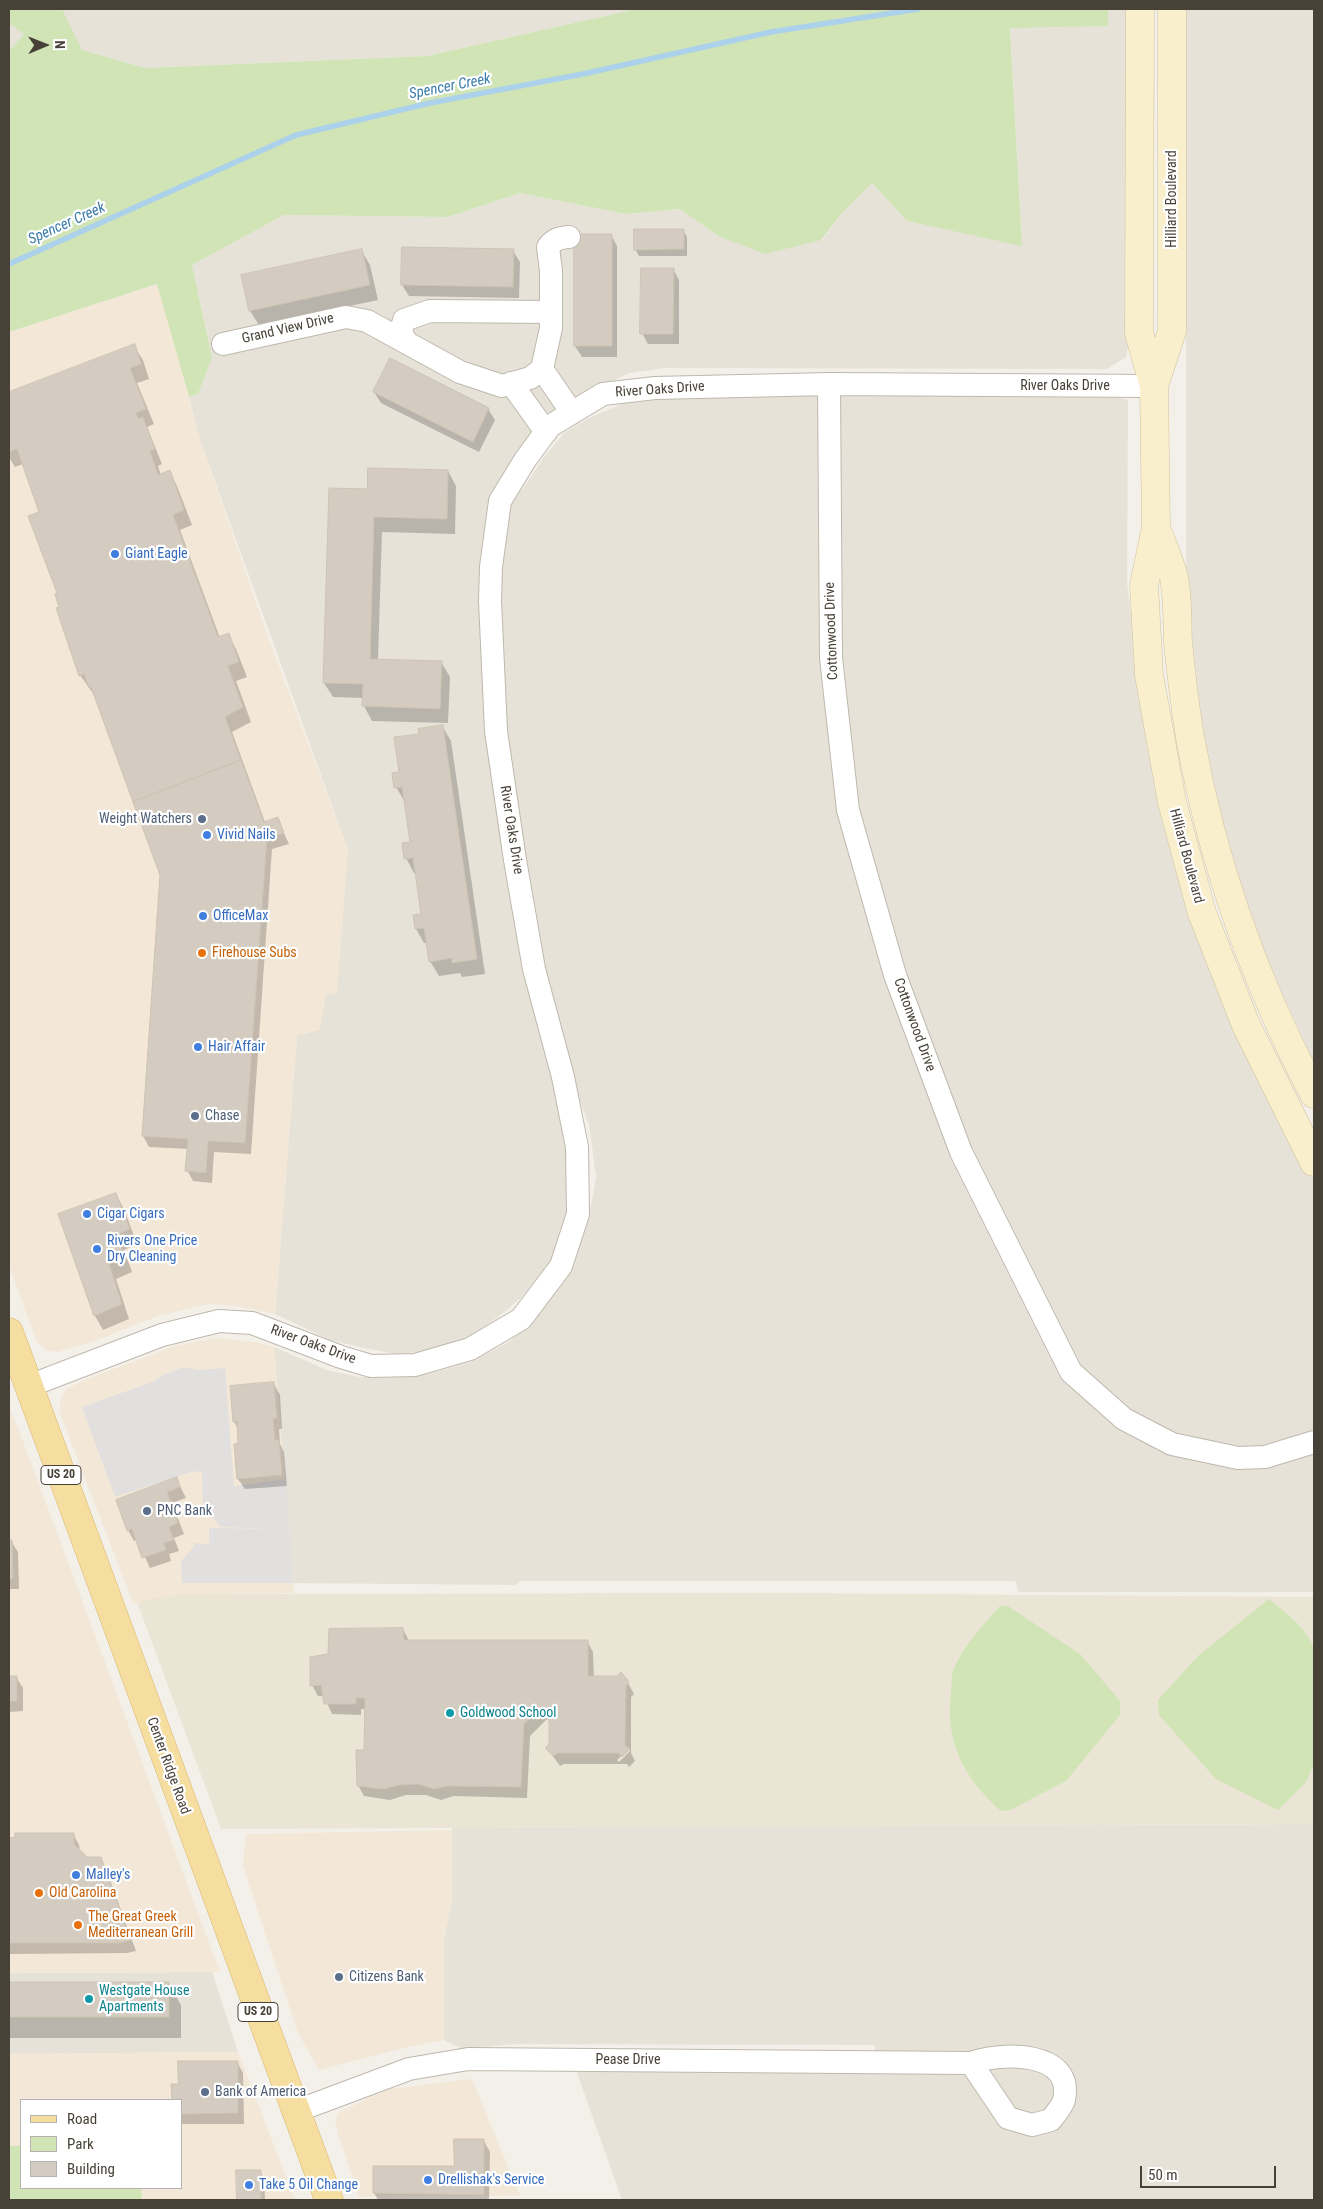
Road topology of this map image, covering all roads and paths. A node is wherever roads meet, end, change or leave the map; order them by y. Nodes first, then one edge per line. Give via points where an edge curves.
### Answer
1 (1140, 9) edge
2 (1172, 9) edge
3 (569, 237) dead end
4 (551, 312) junction
5 (407, 343) junction
6 (223, 344) dead end
7 (542, 369) junction
8 (511, 383) junction
9 (830, 384) junction
10 (1154, 386) junction
11 (572, 413) junction
12 (546, 432) junction
13 (1156, 528) junction
14 (1314, 1094) edge
15 (1314, 1162) edge
16 (9, 1332) edge
17 (29, 1386) junction
18 (1314, 1442) edge
19 (971, 2063) dead end
20 (294, 2112) junction
21 (329, 2200) edge

1 - 10 main road, Hilliard Boulevard via 1139,333
2 - 10 main road, Hilliard Boulevard via 1172,331
3 - 4 street via 559,238 548,247
4 - 5 street via 430,310 404,320 401,332
4 - 7 street
5 - 6 street, Grand View Drive via 367,321 346,317
5 - 8 street, Grand View Drive via 460,372 502,386
7 - 8 street, Grand View Drive via 530,378
7 - 11 street
8 - 12 street
9 - 10 street, River Oaks Drive
9 - 11 street, River Oaks Drive via 637,390 603,394
9 - 18 street, Cottonwood Drive via 831,658 848,810 895,975 961,1152 1072,1372 1124,1419 1172,1444 1238,1458 1264,1457
10 - 13 main road, Hilliard Boulevard
11 - 12 street, River Oaks Drive
12 - 17 street, River Oaks Drive via 500,501 490,601 496,731 515,860 534,968 563,1076 577,1147 578,1214 561,1266 521,1318 470,1349 415,1365 371,1366 252,1323 219,1321 162,1335
13 - 14 main road, Hilliard Boulevard via 1174,578 1180,663 1190,735 1202,800 1222,874 1275,1013
13 - 15 main road, Hilliard Boulevard via 1144,585 1149,675 1172,802 1202,913 1246,1025
16 - 17 main road, Center Ridge Road / US 20
17 - 20 main road, Center Ridge Road / US 20
19 - 20 street, Pease Drive via 468,2059 409,2069
20 - 21 main road, Center Ridge Road / US 20

